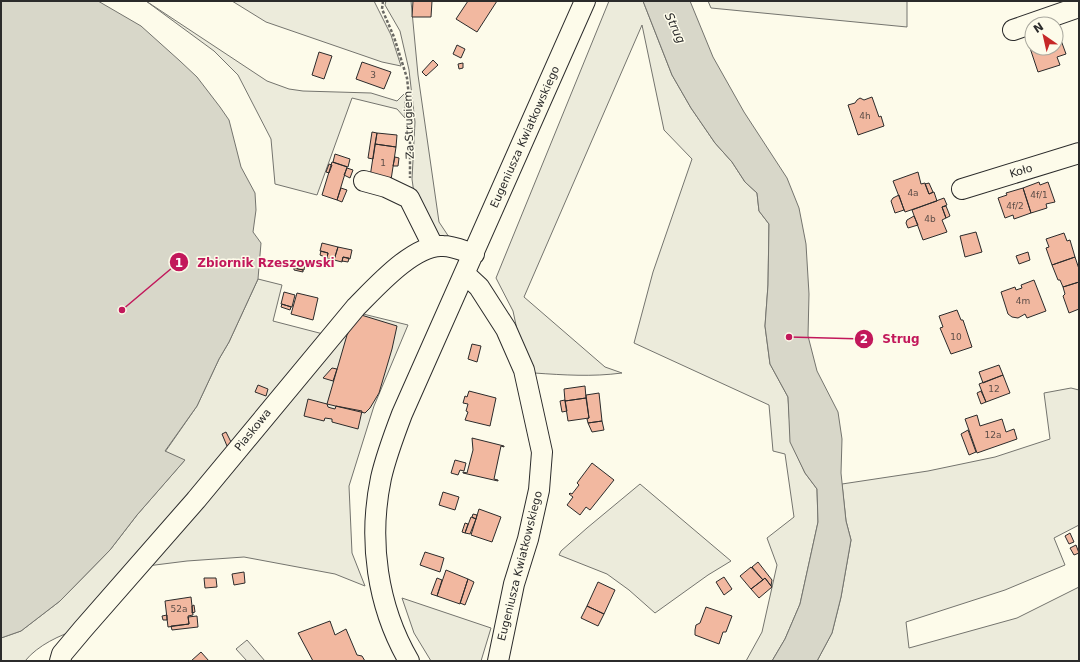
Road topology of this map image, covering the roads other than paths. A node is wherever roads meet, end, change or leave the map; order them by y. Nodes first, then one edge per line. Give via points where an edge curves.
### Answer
1 (585, 1) edge
2 (1079, 7) edge
3 (1013, 30) dead end
4 (1079, 153) edge
5 (364, 181) dead end
6 (962, 189) dead end
7 (433, 246) junction
8 (474, 254) junction
9 (465, 274) junction
10 (60, 661) edge
11 (409, 661) edge
12 (498, 661) edge

1 - 8 street, Eugeniusza Kwiatkowskiego
2 - 3 street
4 - 6 street, Koło
5 - 7 street via 386,187 409,198
7 - 8 street via 444,246
7 - 10 street, Piaskowa via 404,262 356,307 196,500 62,654
8 - 9 street, Eugeniusza Kwiatkowskiego
9 - 11 street, Eugeniusza Kwiatkowskiego via 402,414 381,478 375,538 378,573 390,622
9 - 12 street, Eugeniusza Kwiatkowskiego via 479,287 506,329 524,370 542,452 539,490 514,584

